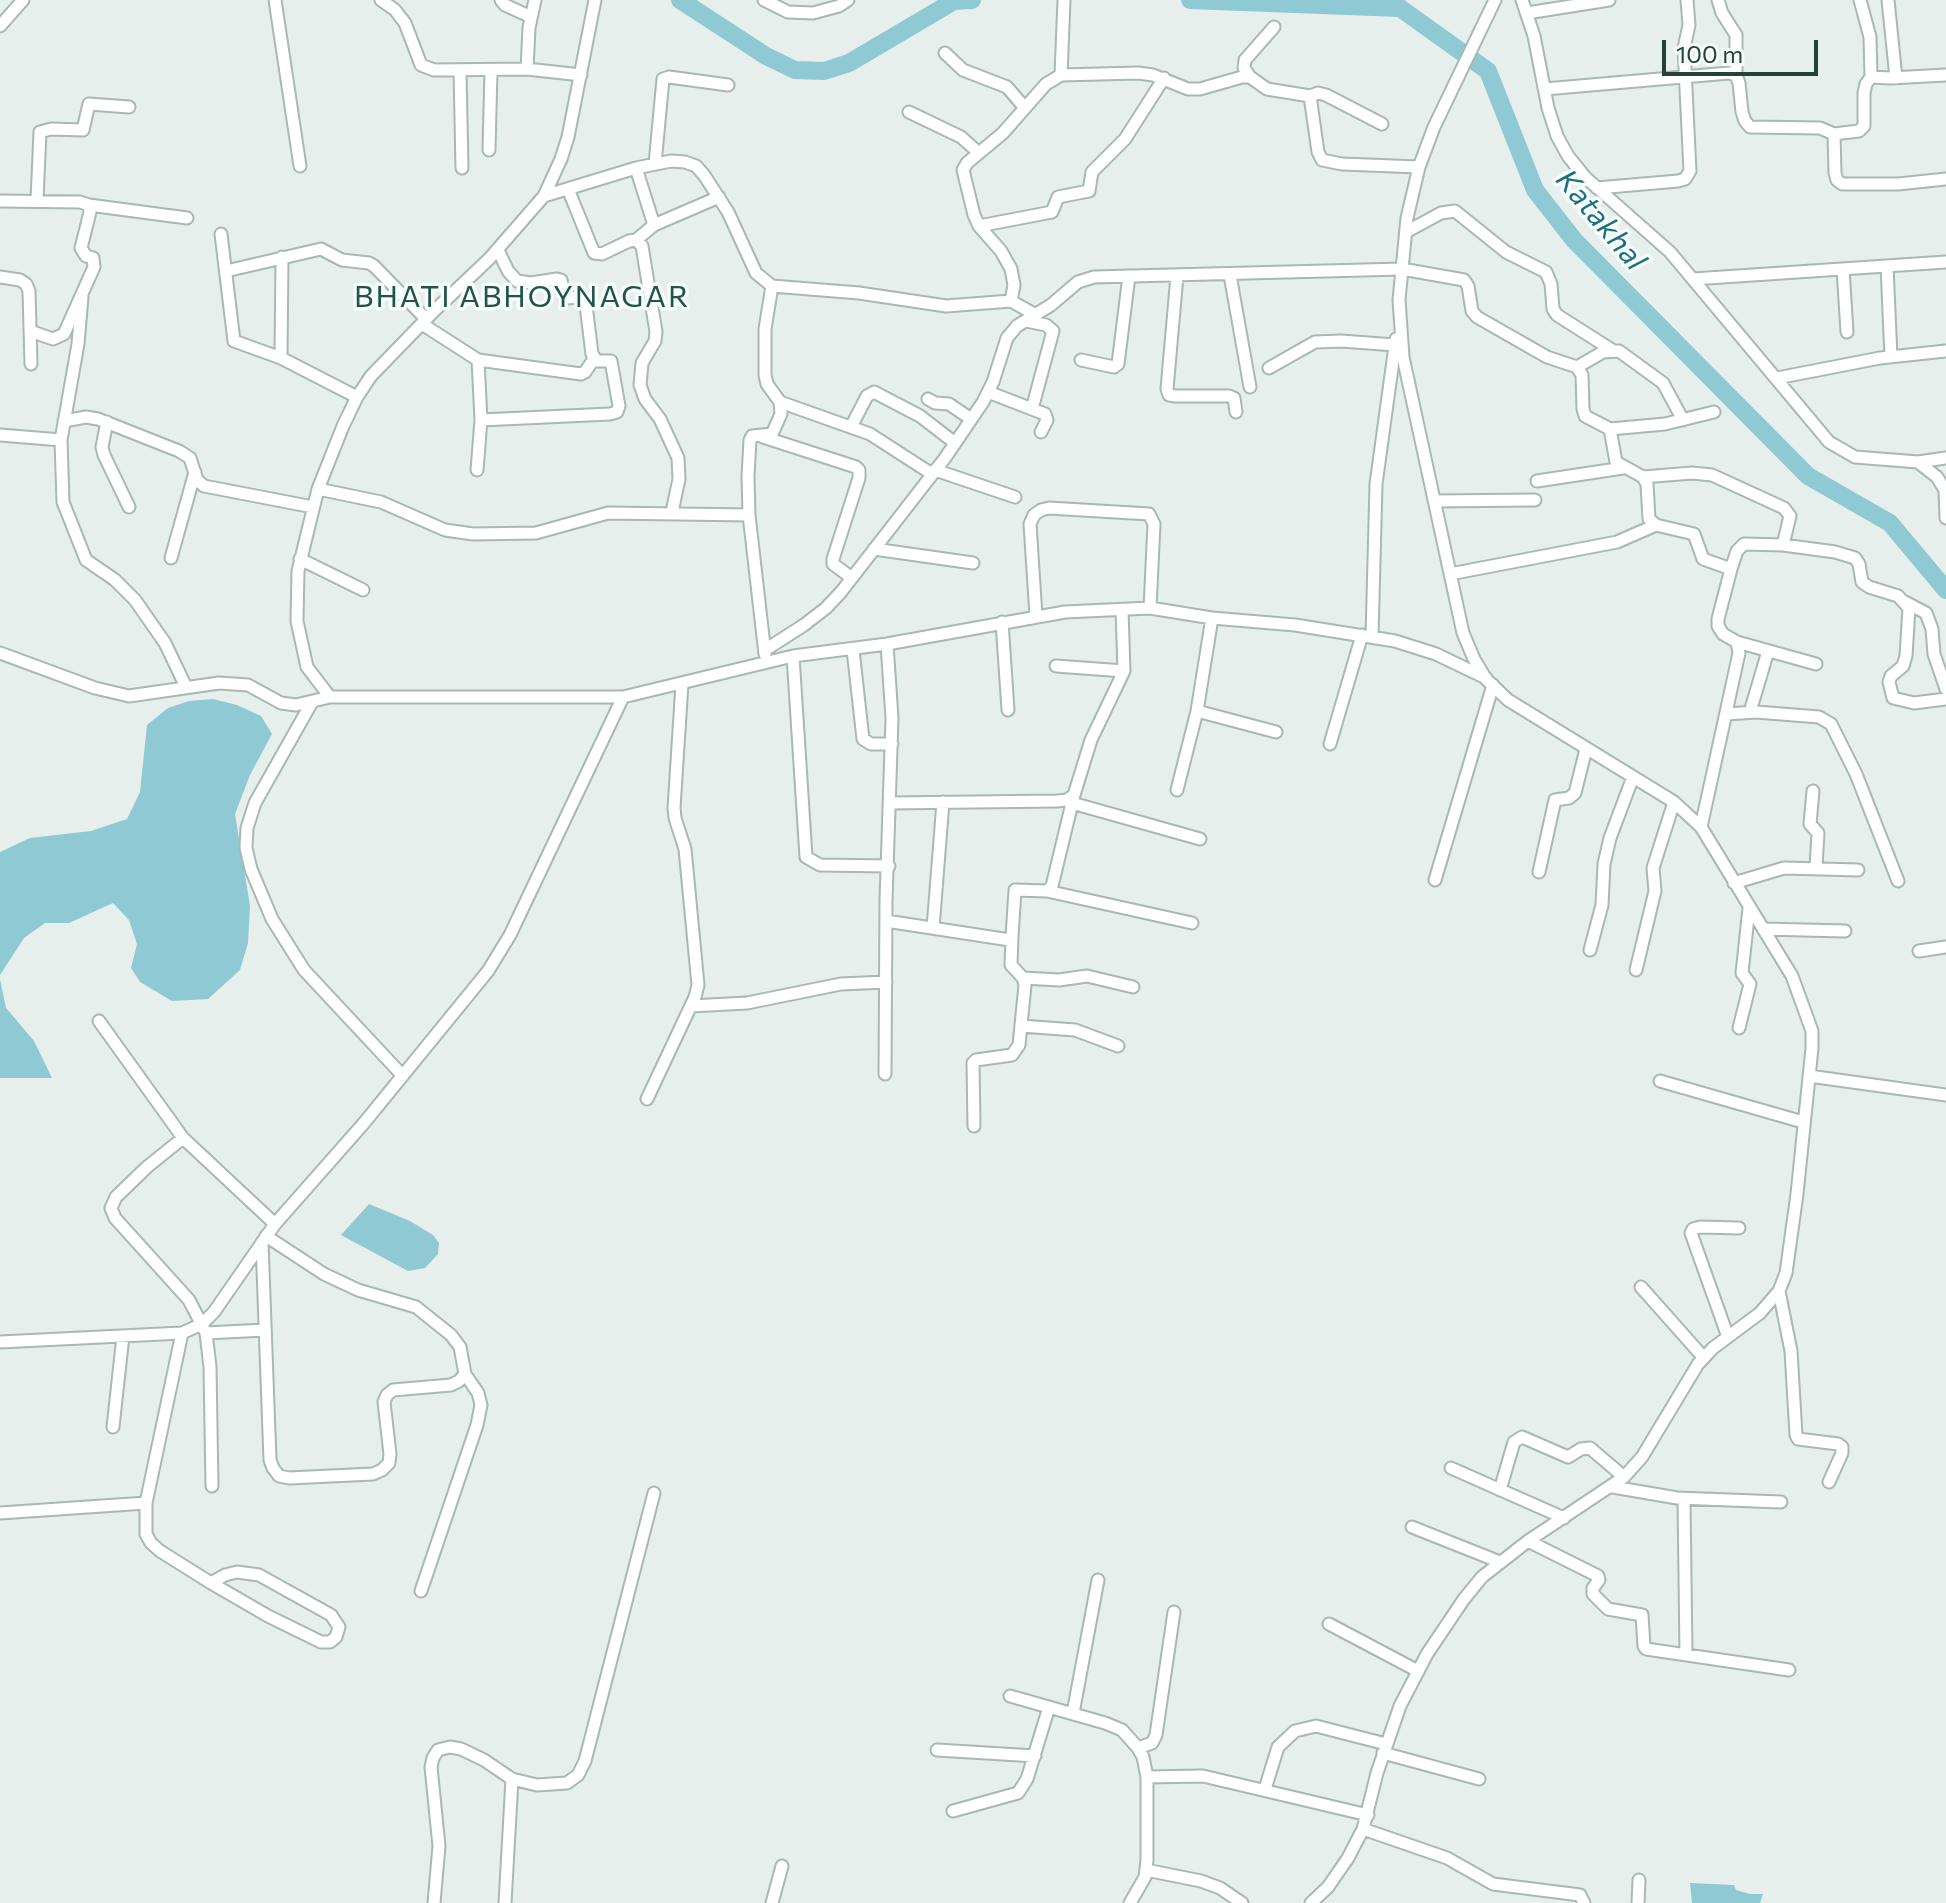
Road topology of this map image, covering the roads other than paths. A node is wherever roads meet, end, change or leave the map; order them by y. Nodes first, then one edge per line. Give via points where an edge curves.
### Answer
1 (23, 0) edge
2 (275, 0) edge
3 (381, 0) edge
4 (501, 0) edge
5 (535, 0) edge
6 (595, 0) edge
7 (764, 0) edge
8 (848, 0) edge
9 (1064, 0) edge
10 (1495, 0) edge
11 (1522, 0) edge
12 (1609, 0) edge
13 (1687, 0) edge
14 (1718, 0) edge
15 (1860, 0) edge
16 (1888, 0) edge
17 (1527, 13) junction
18 (531, 17) junction
19 (0, 26) edge
20 (1274, 27) dead end
21 (945, 53) dead end
22 (527, 69) junction
23 (491, 70) junction
24 (460, 71) junction
25 (581, 75) junction
26 (1061, 75) junction
27 (1736, 75) junction
28 (1946, 75) edge
29 (1250, 77) junction
30 (1686, 77) junction
31 (1871, 77) junction
32 (1164, 78) junction
33 (1896, 78) junction
34 (728, 85) dead end
35 (1545, 89) junction
36 (1310, 96) junction
37 (129, 107) dead end
38 (1025, 108) junction
39 (909, 112) dead end
40 (1382, 124) dead end
41 (1834, 134) junction
42 (489, 150) dead end
43 (979, 153) junction
44 (655, 164) junction
45 (300, 166) dead end
46 (1419, 167) junction
47 (462, 168) dead end
48 (636, 168) junction
49 (1946, 179) edge
50 (1597, 188) junction
51 (568, 189) junction
52 (544, 196) junction
53 (719, 197) junction
54 (37, 200) junction
55 (0, 201) edge
56 (89, 205) junction
57 (187, 218) dead end
58 (654, 225) junction
59 (979, 226) junction
60 (1406, 232) junction
61 (221, 234) dead end
62 (636, 240) junction
63 (498, 250) junction
64 (282, 257) junction
65 (1946, 262) edge
66 (1887, 266) junction
67 (1402, 269) junction
68 (1843, 269) junction
69 (226, 271) junction
70 (1230, 275) junction
71 (1129, 276) junction
72 (1177, 276) junction
73 (0, 277) edge
74 (1693, 279) junction
75 (772, 286) junction
76 (82, 297) junction
77 (1011, 301) junction
78 (1399, 316) junction
79 (1031, 318) junction
80 (424, 321) junction
81 (30, 331) junction
82 (1847, 332) dead end
83 (1395, 345) junction
84 (1612, 350) junction
85 (1946, 351) edge
86 (1891, 357) junction
87 (281, 358) junction
88 (594, 359) junction
89 (478, 360) junction
90 (1081, 360) dead end
91 (31, 364) dead end
92 (1577, 367) junction
93 (1269, 368) dead end
94 (1777, 378) junction
95 (1250, 387) dead end
96 (988, 392) junction
97 (357, 397) junction
98 (928, 399) dead end
99 (780, 402) junction
100 (1032, 409) junction
101 (1236, 412) dead end
102 (1714, 412) dead end
103 (971, 419) junction
104 (481, 420) junction
105 (1683, 420) junction
106 (64, 421) junction
107 (107, 422) junction
108 (852, 425) junction
109 (1610, 429) junction
110 (1041, 432) dead end
111 (0, 435) edge
112 (758, 436) junction
113 (61, 440) junction
114 (955, 443) junction
115 (1946, 458) edge
116 (1918, 462) junction
117 (1623, 468) junction
118 (477, 470) dead end
119 (195, 471) junction
120 (934, 472) junction
121 (1643, 477) junction
122 (1537, 481) dead end
123 (318, 489) junction
124 (1015, 497) dead end
125 (1535, 500) dead end
126 (1434, 501) junction
127 (1946, 505) edge
128 (129, 507) dead end
129 (313, 507) junction
130 (672, 512) junction
131 (749, 515) junction
132 (1946, 517) edge
133 (1656, 525) junction
134 (1783, 545) junction
135 (874, 549) junction
136 (171, 558) dead end
137 (300, 559) junction
138 (973, 563) dead end
139 (1731, 569) junction
140 (1450, 574) junction
141 (852, 578) junction
142 (363, 590) dead end
143 (1905, 601) junction
144 (1150, 608) junction
145 (1122, 610) junction
146 (1036, 616) junction
147 (1212, 618) junction
148 (1002, 622) junction
149 (1367, 636) junction
150 (1737, 642) junction
151 (887, 644) junction
152 (853, 650) junction
153 (1768, 651) junction
154 (0, 653) edge
155 (765, 656) junction
156 (793, 656) junction
157 (1816, 664) dead end
158 (1056, 666) dead end
159 (1124, 671) junction
160 (1490, 682) junction
161 (682, 684) junction
162 (186, 687) junction
163 (1946, 689) edge
164 (330, 697) junction
165 (623, 697) junction
166 (1946, 699) edge
167 (312, 702) junction
168 (1008, 710) dead end
169 (1197, 711) junction
170 (1750, 712) junction
171 (1727, 714) junction
172 (1276, 732) dead end
173 (892, 744) junction
174 (1330, 744) dead end
175 (1586, 749) junction
176 (1633, 777) junction
177 (1177, 790) dead end
178 (1813, 791) dead end
179 (1073, 799) junction
180 (943, 802) junction
181 (1674, 802) junction
182 (890, 803) junction
183 (1701, 827) junction
184 (1200, 839) dead end
185 (889, 866) junction
186 (1816, 867) junction
187 (1858, 870) dead end
188 (1539, 872) dead end
189 (1435, 880) dead end
190 (1898, 881) dead end
191 (1734, 883) junction
192 (1047, 891) junction
193 (1749, 907) junction
194 (886, 921) junction
195 (1192, 923) dead end
196 (933, 928) junction
197 (1763, 929) junction
198 (1845, 931) dead end
199 (1012, 937) junction
200 (1946, 947) edge
201 (1590, 950) dead end
202 (1919, 951) dead end
203 (1636, 970) dead end
204 (1023, 978) junction
205 (886, 982) junction
206 (1133, 987) dead end
207 (691, 1006) junction
208 (99, 1021) dead end
209 (1021, 1026) junction
210 (1739, 1028) dead end
211 (1118, 1046) dead end
212 (885, 1074) dead end
213 (402, 1075) junction
214 (1809, 1076) junction
215 (1660, 1081) dead end
216 (1946, 1095) edge
217 (647, 1099) dead end
218 (1803, 1122) junction
219 (974, 1126) dead end
220 (183, 1138) junction
221 (275, 1224) junction
222 (1739, 1228) dead end
223 (264, 1238) junction
224 (1641, 1287) dead end
225 (1779, 1291) junction
226 (204, 1329) junction
227 (265, 1330) junction
228 (182, 1333) junction
229 (123, 1336) junction
230 (1728, 1337) junction
231 (0, 1342) edge
232 (1704, 1358) junction
233 (465, 1374) junction
234 (113, 1427) dead end
235 (1451, 1468) dead end
236 (1624, 1477) junction
237 (1829, 1482) dead end
238 (212, 1486) dead end
239 (1613, 1487) junction
240 (1500, 1490) junction
241 (654, 1493) dead end
242 (1684, 1499) junction
243 (1781, 1502) dead end
244 (146, 1503) junction
245 (0, 1513) edge
246 (1564, 1518) junction
247 (1412, 1527) dead end
248 (1528, 1541) junction
249 (1500, 1562) junction
250 (1098, 1580) dead end
251 (211, 1583) junction
252 (421, 1591) dead end
253 (1174, 1612) dead end
254 (1329, 1624) dead end
255 (1686, 1654) junction
256 (1789, 1670) dead end
257 (1418, 1671) junction
258 (1010, 1696) dead end
259 (1049, 1707) junction
260 (1073, 1713) junction
261 (1138, 1748) junction
262 (1385, 1749) junction
263 (937, 1750) dead end
264 (1035, 1756) junction
265 (1147, 1777) junction
266 (512, 1779) junction
267 (1479, 1779) dead end
268 (1265, 1789) junction
269 (953, 1811) dead end
270 (1368, 1815) junction
271 (1363, 1829) junction
272 (782, 1866) dead end
273 (1146, 1870) junction
274 (1639, 1880) dead end
275 (434, 1903) edge
276 (505, 1903) edge
277 (772, 1903) edge
278 (1130, 1903) edge
279 (1242, 1903) edge
280 (1311, 1903) edge
281 (1584, 1903) edge
282 (1638, 1903) edge

1 - 19 street
2 - 45 street
3 - 24 street via 405,23 421,65
4 - 18 street
5 - 18 street
6 - 25 street
7 - 8 street via 788,12 813,13
9 - 26 street
10 - 46 street
11 - 17 street
12 - 17 street
13 - 30 street
14 - 27 street via 1736,35
15 - 31 street via 1870,37
16 - 33 street
17 - 35 street
18 - 22 street
20 - 29 street via 1245,60
21 - 38 street via 963,70 1007,87
22 - 23 street
22 - 25 street
23 - 24 street
23 - 42 street
24 - 47 street
25 - 52 street via 565,148
26 - 32 street via 1138,73
26 - 38 street
27 - 30 street
27 - 41 street via 1750,127 1820,128
28 - 33 street
29 - 32 street via 1200,89
29 - 36 street via 1267,89
30 - 35 street
30 - 50 street via 1690,171 1685,179
31 - 33 street
31 - 41 street via 1864,93 1863,130
32 - 59 street via 1125,139 1092,172 1089,191 1058,197 1052,212
34 - 44 street via 663,79
35 - 50 street via 1557,136
36 - 40 street via 1326,95
36 - 46 street via 1322,160
37 - 54 street via 89,104 83,130 40,132
38 - 43 street
39 - 43 street via 961,137
41 - 49 street via 1835,173 1842,184
43 - 59 street via 963,170
44 - 48 street
44 - 53 street via 696,166
46 - 60 street
48 - 51 street
48 - 58 street
50 - 74 street
51 - 52 street
51 - 62 street via 594,253
52 - 63 street
53 - 58 street
53 - 75 street via 756,273
54 - 55 street
54 - 56 street
56 - 57 street
56 - 76 street via 81,248 95,262
58 - 62 street
59 - 77 street via 1011,269
60 - 67 street
60 - 84 street via 1455,211 1506,252 1546,272 1557,315
61 - 69 street
62 - 130 street via 642,246 656,332 642,363 640,385 678,458
63 - 80 street
63 - 88 street via 517,281 557,279 565,298 585,297
64 - 69 street
64 - 80 street via 321,249 342,260 369,263
64 - 87 street
65 - 66 street
66 - 68 street
66 - 86 street
67 - 70 street
67 - 78 street
67 - 92 street via 1464,280 1477,317 1547,357
68 - 74 street
68 - 82 street
69 - 87 street via 234,341
70 - 72 street
70 - 95 street
71 - 72 street
71 - 79 street via 1078,282
71 - 90 street via 1118,364
72 - 101 street via 1169,395 1229,396
73 - 81 street via 26,284
74 - 94 street
75 - 77 street via 946,306
75 - 99 street via 765,375
76 - 81 street via 58,338
76 - 106 street
77 - 79 street
78 - 83 street
78 - 126 street
79 - 96 street via 1007,338
79 - 100 street via 1053,331
80 - 89 street
80 - 97 street
81 - 91 street
83 - 93 street via 1315,342
83 - 149 street via 1376,484
84 - 92 street
84 - 105 street via 1663,383
85 - 86 street
86 - 94 street
87 - 97 street
88 - 89 street via 581,374
88 - 104 street via 611,361 617,412
89 - 104 street
92 - 109 street via 1585,416
94 - 116 street via 1842,451 1855,457
96 - 100 street
96 - 103 street
97 - 123 street
98 - 103 street via 949,404
99 - 108 street
99 - 112 street via 776,430
100 - 110 street via 1045,414
102 - 105 street
103 - 114 street
104 - 118 street
105 - 109 street
106 - 107 street via 86,417
106 - 113 street
107 - 119 street via 179,451 190,458
107 - 128 street via 104,455
108 - 114 street via 874,392 920,416
108 - 120 street
109 - 117 street via 1613,454
111 - 113 street
112 - 131 street via 752,436 749,445
112 - 141 street via 859,470 833,559
113 - 162 street via 63,502 82,553 135,600 165,643
114 - 120 street
115 - 116 street
116 - 127 street via 1937,477
117 - 121 street
117 - 122 street
119 - 129 street via 204,486
119 - 136 street
120 - 124 street
120 - 135 street
121 - 133 street via 1649,519
121 - 134 street via 1712,475 1784,508 1790,516
123 - 129 street
123 - 130 street via 381,502 445,530 473,534 536,533 608,513
125 - 126 street
126 - 140 street
127 - 132 street
129 - 137 street
130 - 131 street
131 - 155 street
133 - 139 street via 1694,534 1703,559
133 - 140 street via 1617,542
134 - 139 street via 1744,544
134 - 143 street via 1855,558 1862,582
135 - 138 street
135 - 141 street
137 - 142 street
137 - 164 street via 296,594 301,646 307,667
139 - 150 street via 1718,626
140 - 160 street via 1463,633
141 - 155 street via 826,608
143 - 163 street via 1926,613
143 - 166 street via 1906,656 1891,676 1890,691 1903,702
144 - 145 street
144 - 146 street via 1154,524 1149,514 1049,508 1030,524
144 - 147 street
145 - 146 street
145 - 159 street
146 - 148 street
147 - 149 street
147 - 169 street
148 - 151 street
148 - 168 street
149 - 160 street via 1414,645
149 - 174 street
150 - 153 street
150 - 171 street
151 - 152 street
151 - 173 street
152 - 156 street
152 - 173 street via 863,739
153 - 157 street
153 - 170 street
154 - 162 street via 111,693 129,696
155 - 156 street
155 - 161 street
156 - 185 street via 806,857 820,865
158 - 159 street
159 - 179 street via 1091,740
160 - 175 street via 1508,700
160 - 189 street
161 - 165 street
161 - 207 street via 674,808 685,849 699,974
162 - 167 street via 232,683 248,685 281,703
164 - 165 street
164 - 167 street
165 - 213 street via 510,935 488,971
167 - 213 street via 255,803 247,828 248,858 272,919 304,970
169 - 172 street
169 - 177 street
170 - 171 street
170 - 190 street via 1819,717 1831,724
171 - 183 street
173 - 182 street
175 - 176 street
175 - 188 street via 1575,793 1555,800
176 - 181 street
176 - 201 street via 1610,838
178 - 186 street via 1810,824 1818,833
179 - 180 street
179 - 184 street
179 - 192 street
180 - 182 street
180 - 196 street
181 - 183 street
181 - 203 street via 1653,868 1655,891
182 - 185 street
183 - 191 street
185 - 194 street
186 - 187 street
186 - 191 street via 1770,870
191 - 193 street
192 - 195 street
192 - 199 street via 1015,890
193 - 197 street
193 - 210 street via 1742,973 1750,984
194 - 196 street
194 - 205 street
196 - 199 street
197 - 198 street
197 - 214 street via 1806,1008 1812,1031
199 - 204 street via 1011,965
200 - 202 street
204 - 206 street via 1087,976
204 - 209 street
205 - 207 street
205 - 212 street
207 - 217 street
208 - 220 street
209 - 211 street via 1075,1030
209 - 219 street via 1012,1055 973,1063
213 - 221 street
214 - 216 street
214 - 218 street
215 - 218 street
218 - 225 street via 1786,1273
220 - 221 street
220 - 226 street via 116,1197 111,1208 189,1300
221 - 223 street
222 - 230 street via 1700,1227 1691,1233
223 - 226 street
223 - 227 street
223 - 233 street via 358,1290 416,1307 460,1347
224 - 232 street
225 - 230 street
225 - 237 street via 1791,1351 1796,1435 1842,1447
226 - 227 street
226 - 228 street
226 - 238 street via 210,1367
227 - 233 street via 270,1460 279,1476 382,1470 390,1454 387,1395 404,1388 451,1385
228 - 229 street
228 - 244 street
229 - 231 street
229 - 234 street
230 - 232 street
232 - 236 street
233 - 252 street via 481,1405 477,1425
235 - 240 street
236 - 239 street
236 - 240 street via 1590,1448 1568,1457 1522,1437 1514,1442
239 - 242 street
239 - 246 street
240 - 246 street
241 - 266 street via 585,1761 567,1783 537,1785
242 - 243 street
242 - 255 street
244 - 245 street
244 - 251 street via 144,1524 151,1543
246 - 248 street
247 - 249 street
248 - 249 street
248 - 255 street via 1598,1576 1593,1594 1608,1609 1642,1615 1646,1649
249 - 257 street via 1464,1599
250 - 260 street
251 - 251 street via 321,1642 336,1637 339,1627 331,1615 259,1575 237,1572
253 - 261 street via 1156,1735 1152,1743
254 - 257 street
255 - 256 street
257 - 262 street
258 - 259 street
259 - 260 street
259 - 264 street
260 - 261 street via 1122,1730
261 - 265 street
262 - 267 street
262 - 268 street via 1316,1726 1295,1731 1278,1747
262 - 270 street
263 - 264 street
264 - 269 street via 1018,1793
265 - 268 street via 1203,1776
265 - 273 street
266 - 275 street via 461,1749 438,1750 431,1767 439,1846
266 - 276 street
268 - 270 street
270 - 271 street
271 - 280 street via 1328,1887
271 - 281 street via 1447,1858 1493,1884 1580,1895
272 - 277 street
273 - 278 street
273 - 279 street via 1201,1881
274 - 282 street

